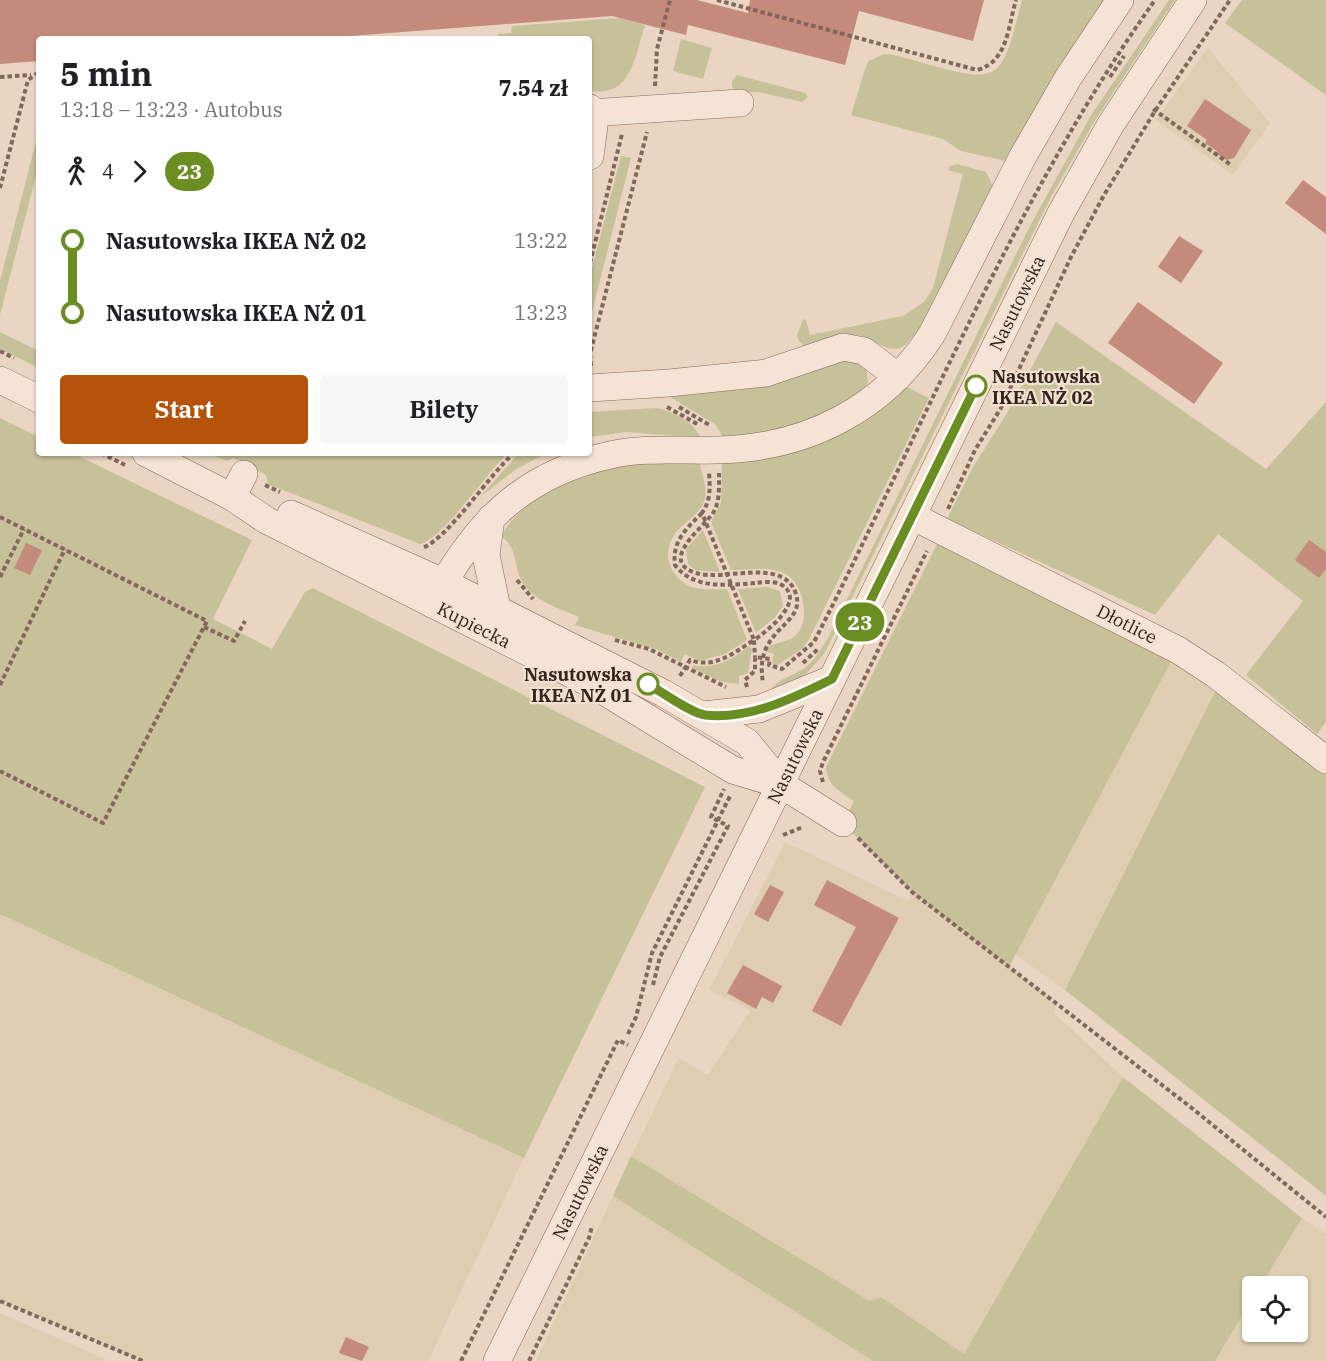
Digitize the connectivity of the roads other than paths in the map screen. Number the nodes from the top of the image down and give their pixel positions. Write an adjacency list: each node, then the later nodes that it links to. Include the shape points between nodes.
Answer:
1 (1120, 0): 7 (street, via 1068,78 1022,158 932,334)
2 (1193, 0): 12 (street, Nasutowska, via 1129,95 1061,213)
3 (740, 103): 4 (street)
4 (592, 112)
5 (592, 119): 6 (street)
6 (592, 141)
7 (898, 377): 9 (street, via 864,351 843,347 766,373); 13 (street, via 864,406 812,434 713,457 641,450 585,462 530,488)
8 (0, 380): 10 (street)
9 (592, 380)
10 (36, 398)
11 (155, 456): 14 (street, Kupiecka, via 238,485)
12 (912, 516): 16 (street, Nasutowska); 18 (street, Dłotlice, via 1178,650)
13 (491, 518): 14 (street, via 470,540); 15 (street, via 486,555)
14 (437, 593): 15 (street, Kupiecka); 19 (street, Kupiecka, via 741,773)
15 (497, 608): 17 (street, Kupiecka)
16 (832, 679): 17 (street, via 766,695 741,712); 19 (street, Nasutowska)
17 (703, 715): 19 (street, Kupiecka, via 754,748)
18 (1322, 749)
19 (782, 784): 20 (street); 21 (street, Nasutowska)
20 (843, 823)
21 (497, 1361)

